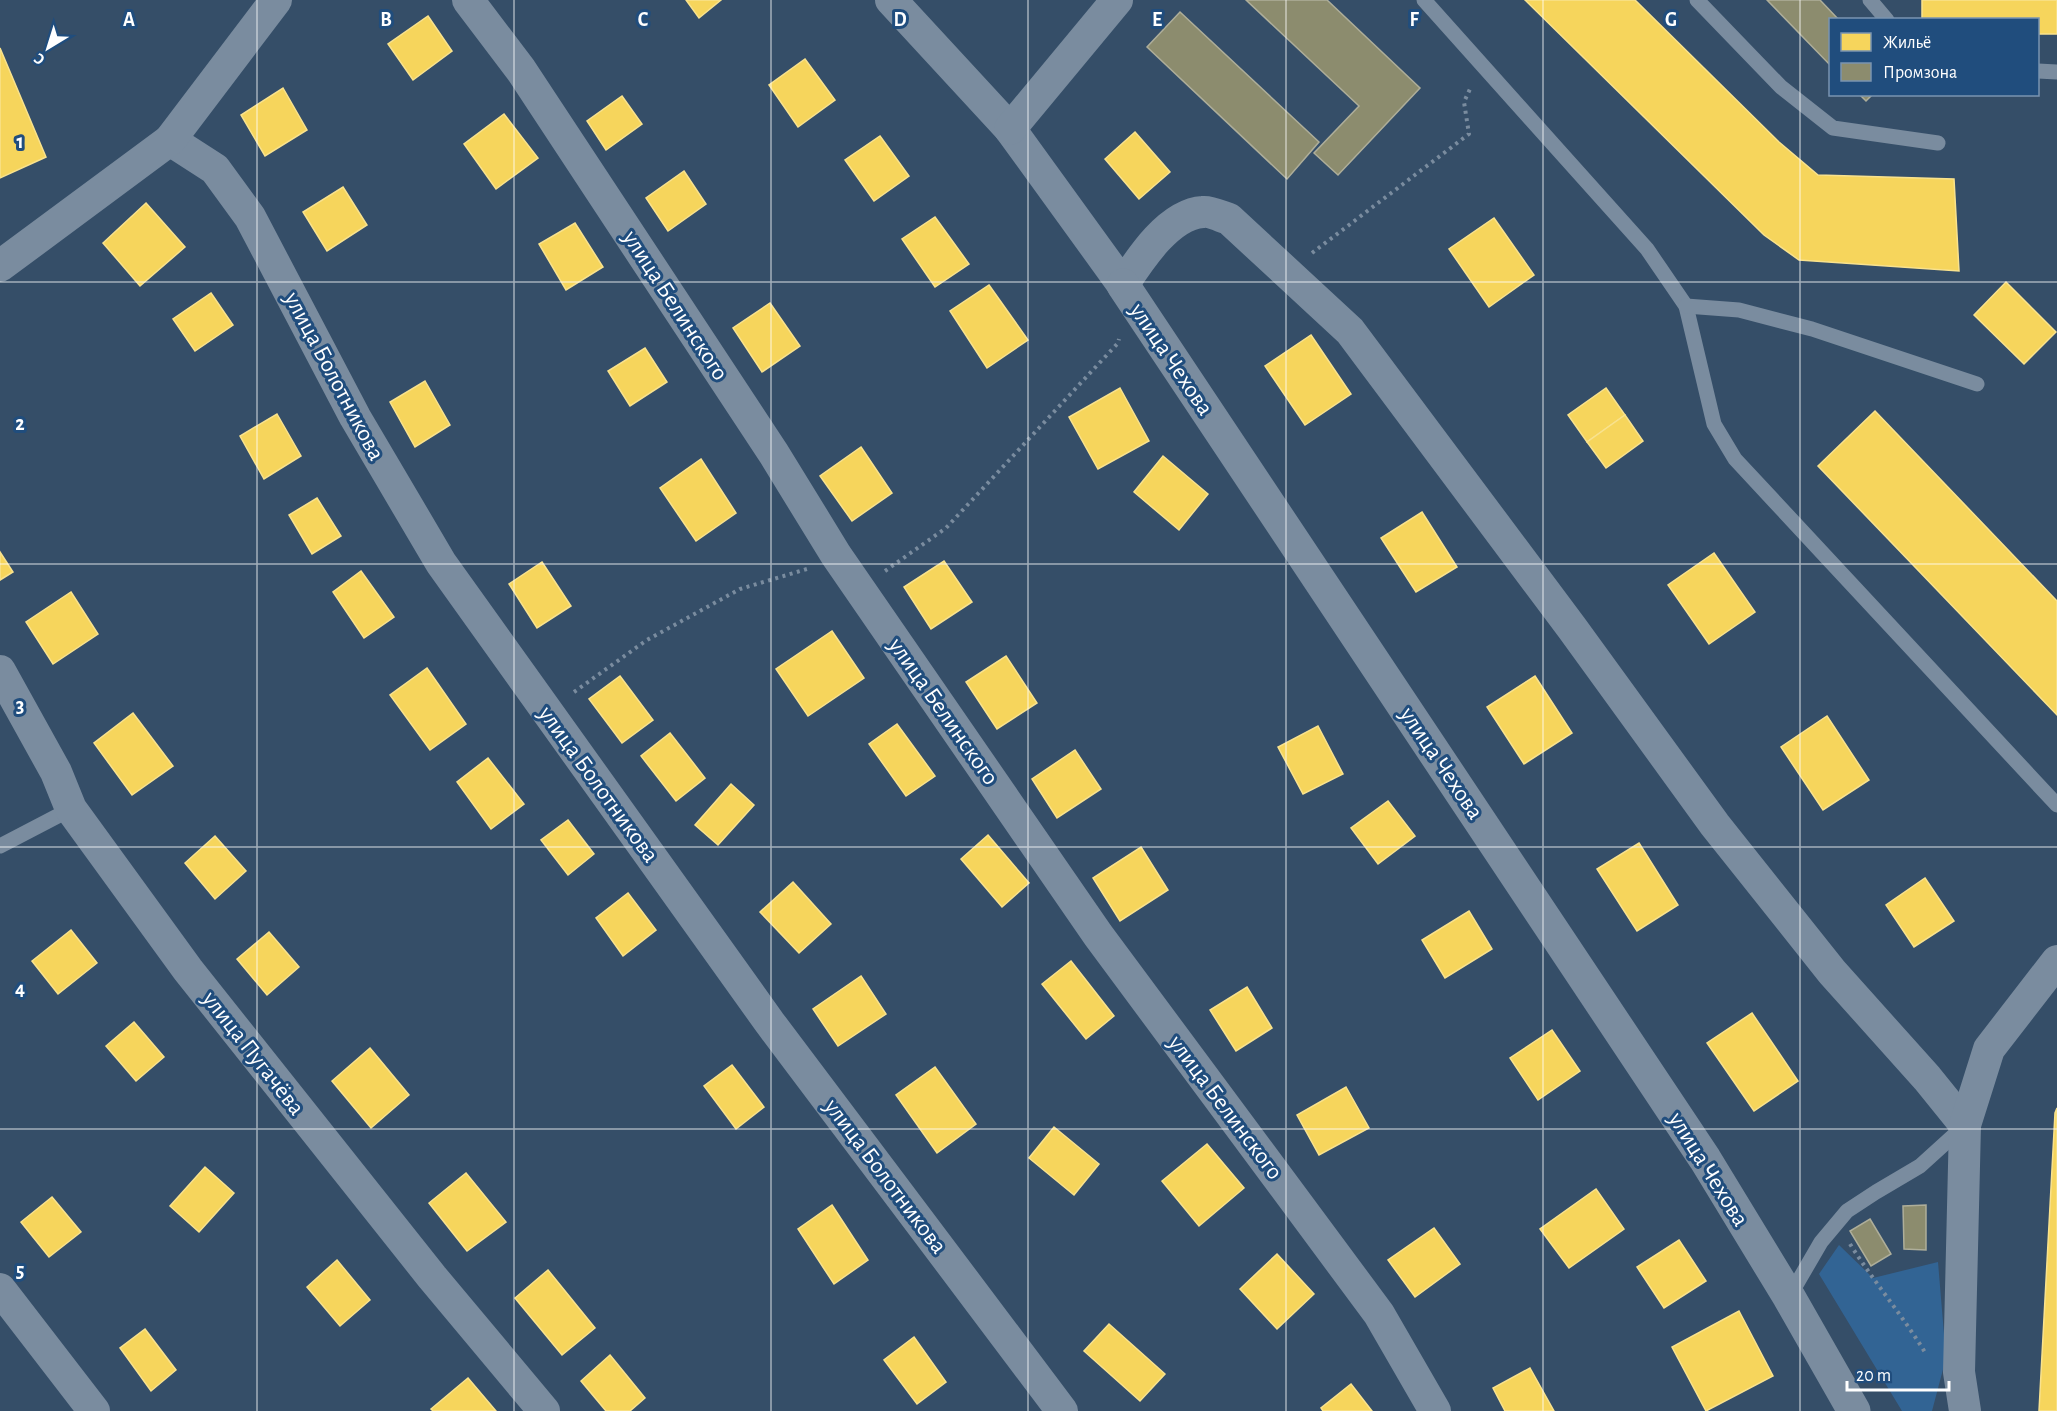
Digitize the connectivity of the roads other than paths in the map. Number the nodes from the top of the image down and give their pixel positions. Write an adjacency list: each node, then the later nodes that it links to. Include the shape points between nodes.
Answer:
1 (276, 0): 12 (street)
2 (468, 0): 29 (street, улица Белинского, via 521,70 774,454 839,560 1098,935 1379,1314)
3 (891, 0): 11 (street)
4 (1117, 0): 11 (street)
5 (1424, 0): 16 (lane, via 1647,249)
6 (1697, 0): 13 (lane, via 1781,87 1833,128)
7 (1870, 0): 8 (lane)
8 (1885, 18)
9 (2039, 71): 10 (lane)
10 (2057, 72)
11 (1010, 129): 15 (street)
12 (170, 140): 14 (street); 28 (street, улица Болотникова, via 214,169 250,217 355,417 441,562 777,1032)
13 (1938, 143)
14 (0, 266)
15 (1123, 285): 23 (street, улица Чехова, via 1141,256 1179,218 1204,211 1229,219 1350,332 1715,825 1832,972); 25 (street, улица Чехова, via 1705,1159)
16 (1686, 306): 17 (lane, via 1739,310 1812,329); 19 (lane, via 1714,424 1735,459)
17 (1977, 384)
18 (0, 670): 20 (street, улица Пугачёва, via 56,772)
19 (2057, 805)
20 (71, 809): 21 (lane); 27 (street, улица Пугачёва, via 188,970)
21 (0, 846)
22 (2057, 961): 23 (street, via 1989,1049)
23 (1965, 1125): 25 (lane, via 1920,1166 1847,1211 1821,1242); 31 (street, via 1959,1372)
24 (0, 1289): 26 (street)
25 (1789, 1297): 30 (street, улица Чехова)
26 (94, 1411)
27 (544, 1411)
28 (1062, 1411)
29 (1435, 1411)
30 (1854, 1411)
31 (1965, 1411)

